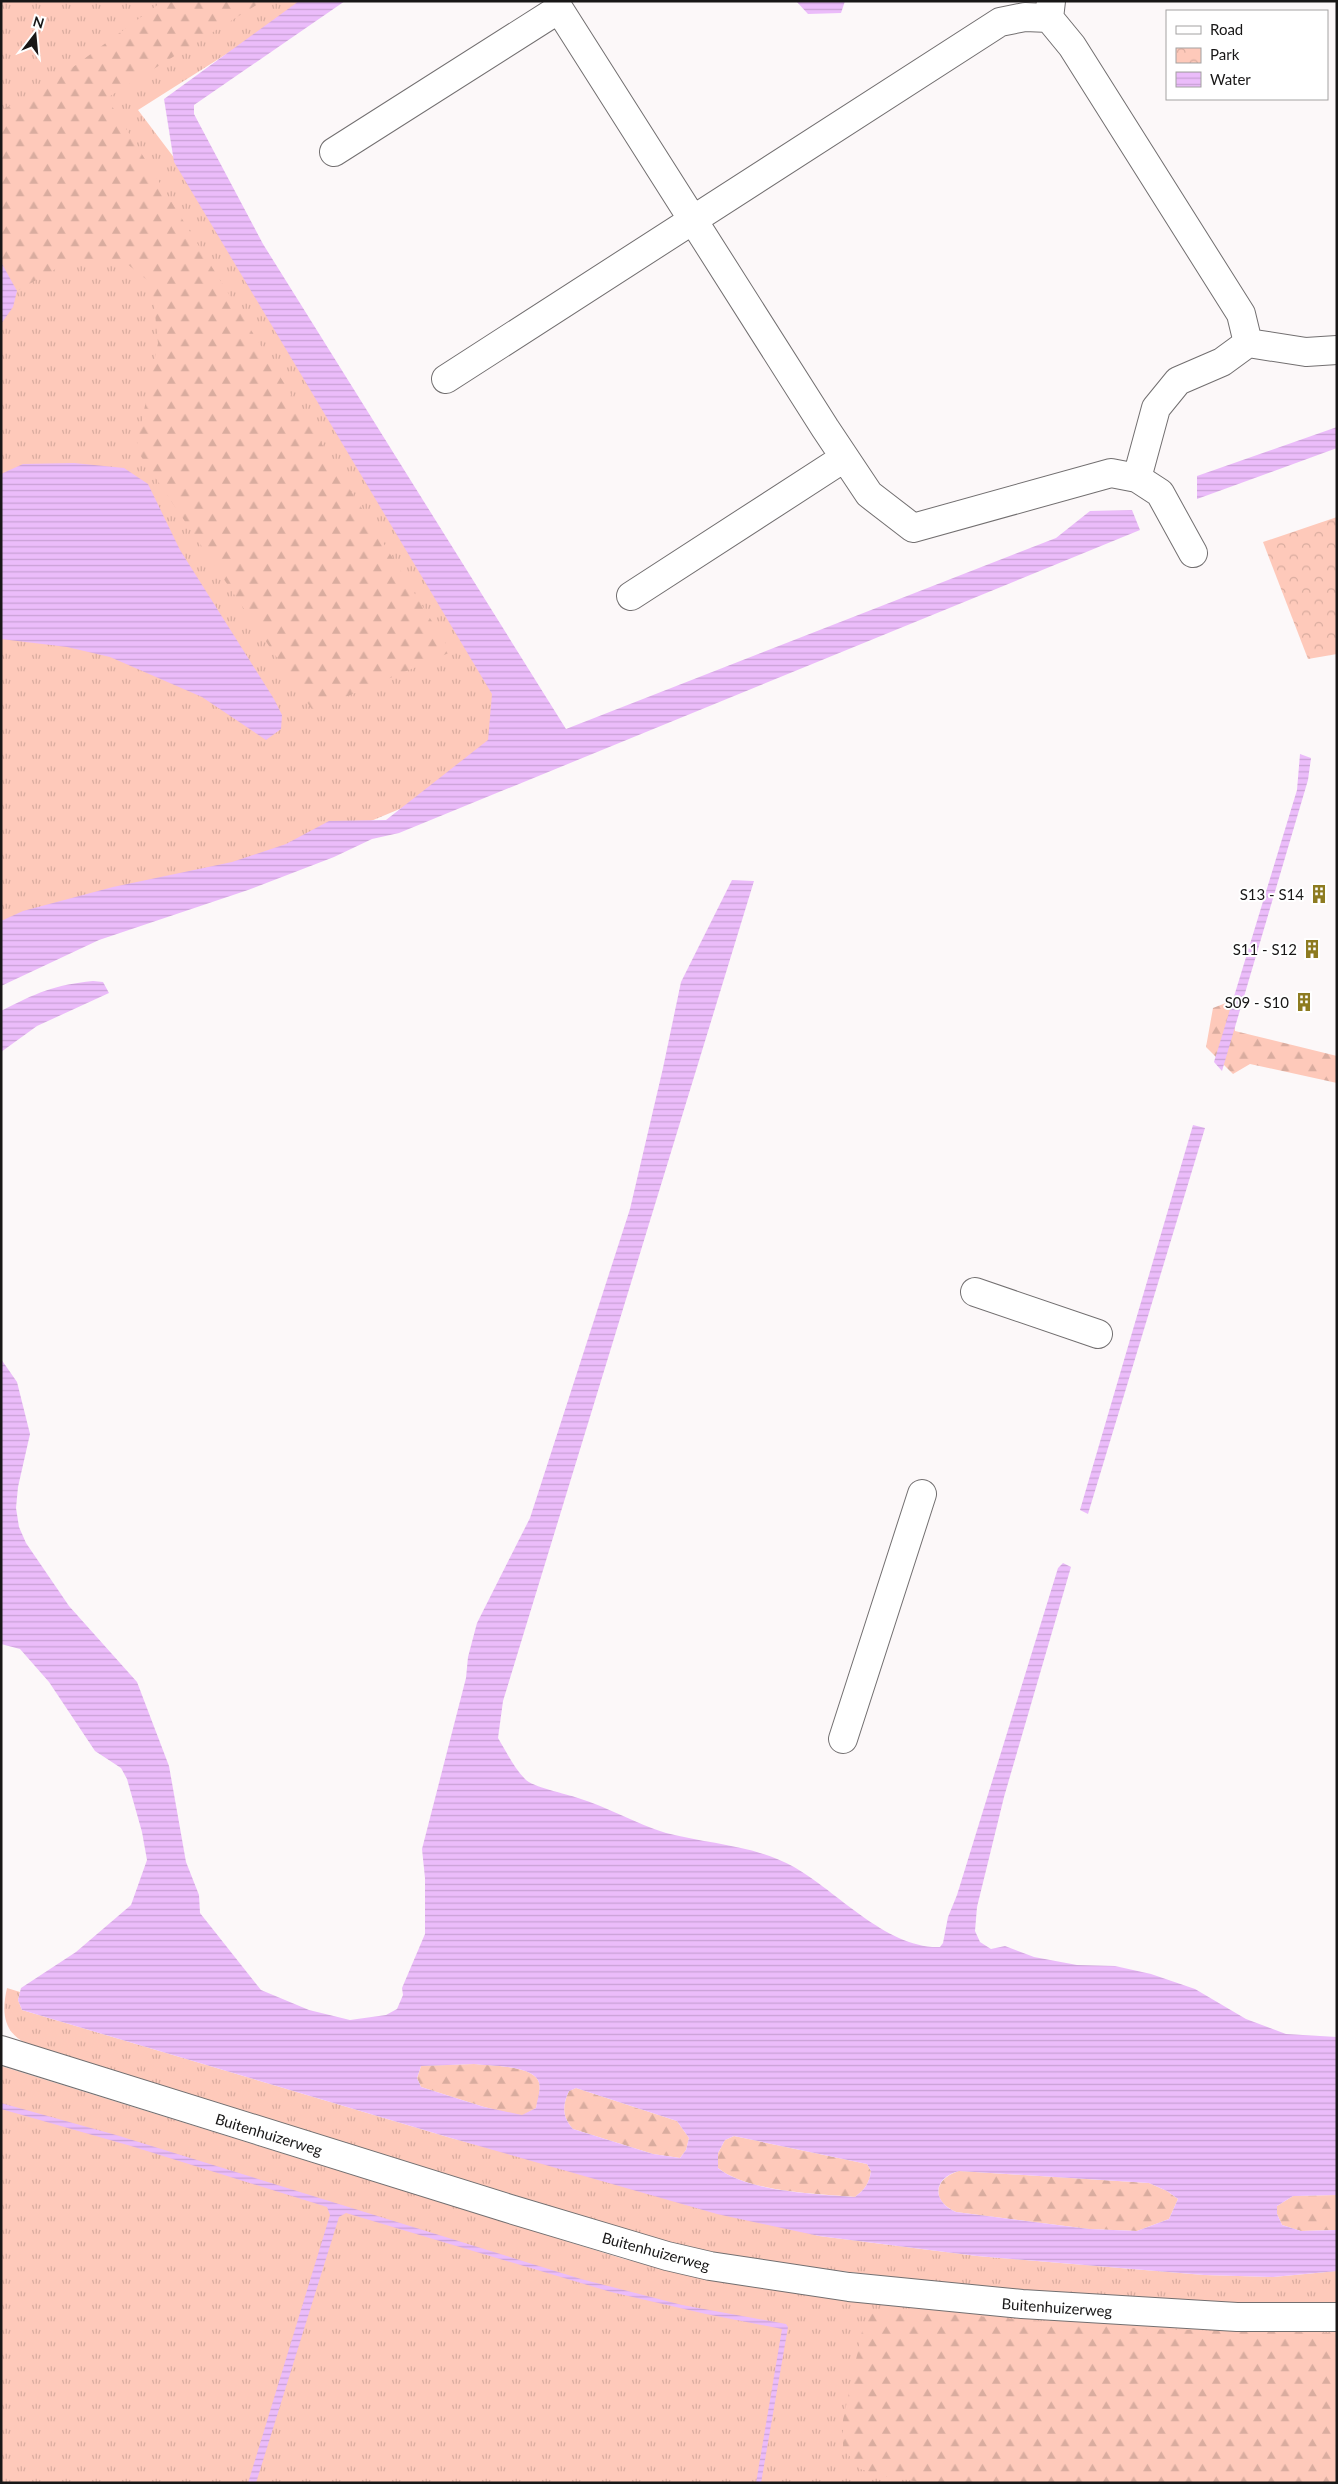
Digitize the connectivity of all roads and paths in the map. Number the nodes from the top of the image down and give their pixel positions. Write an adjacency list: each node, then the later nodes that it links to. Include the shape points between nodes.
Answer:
1 (1050, 9): 3 (street, via 1000,22); 4 (street, via 1241,314)
2 (334, 152): 3 (street, via 559,10)
3 (693, 221): 6 (street); 7 (street)
4 (1248, 343): 5 (street, via 1306,352); 8 (street, via 1222,362 1178,381 1156,408)
5 (1337, 350)
6 (446, 379)
7 (844, 458): 8 (street, via 869,494 913,528 1111,473); 10 (street)
8 (1137, 478): 9 (street, via 1160,494)
9 (1192, 554)
10 (631, 596)
11 (975, 1292): 12 (street)
12 (1098, 1334)
13 (922, 1494): 14 (street)
14 (843, 1739)
15 (1, 2050): 16 (street, Buitenhuizerweg, via 516,2211 710,2266 849,2287 1022,2304 1237,2317)
16 (1337, 2317)

